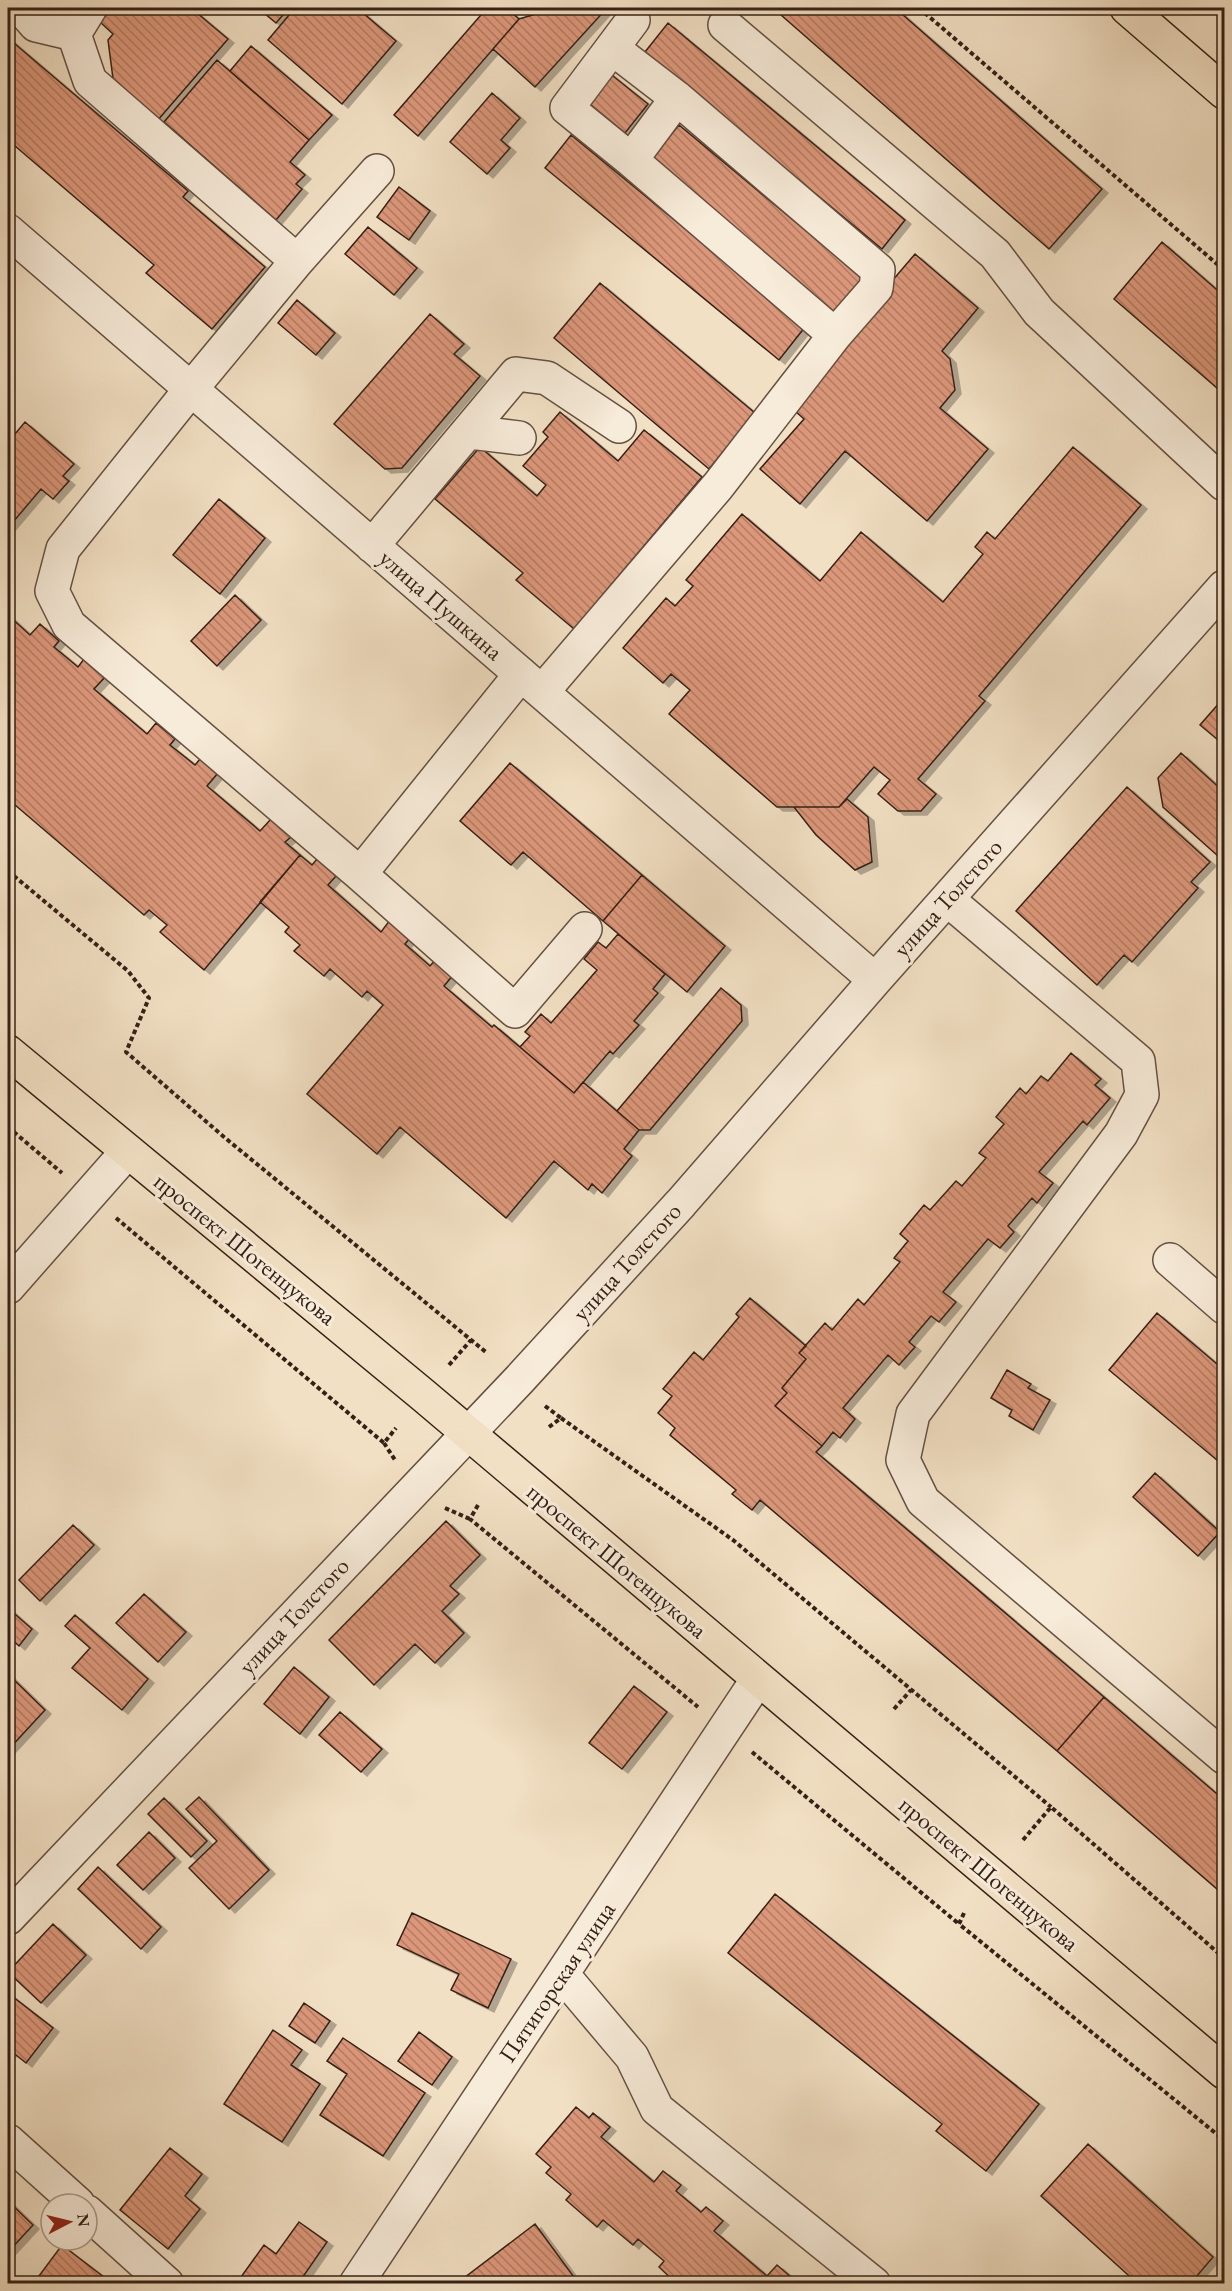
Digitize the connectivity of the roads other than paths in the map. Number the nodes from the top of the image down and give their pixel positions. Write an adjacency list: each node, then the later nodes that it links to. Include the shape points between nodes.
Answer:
1 (21, 8): 4 (street, via 36,25)
2 (1127, 8): 7 (main road)
3 (633, 20): 6 (street)
4 (82, 21): 12 (street, via 90,81)
5 (725, 26): 18 (street, via 995,254 1039,312)
6 (612, 48): 8 (street); 9 (street, via 567,108)
7 (1224, 92)
8 (677, 98): 9 (street); 13 (street, via 878,270 876,288)
9 (631, 160): 13 (street)
10 (377, 171): 12 (street)
11 (8, 231): 14 (street, улица Пушкина)
12 (297, 261): 14 (street)
13 (836, 335): 21 (street, via 718,486)
14 (191, 389): 19 (street, улица Пушкина); 22 (street, via 63,549 52,591 69,625)
15 (619, 426): 16 (street, via 547,378 516,374)
16 (470, 432): 17 (street); 19 (street)
17 (519, 438)
18 (1224, 484)
19 (372, 546): 21 (street, улица Пушкина)
20 (1224, 587): 23 (street, улица Толстого)
21 (531, 683): 22 (street); 25 (street, улица Пушкина)
22 (360, 874): 24 (street, via 515,1011)
23 (947, 899): 25 (street, улица Толстого); 33 (street, via 1138,1061 1142,1095 1121,1134 913,1414 903,1460 923,1501)
24 (585, 929)
25 (875, 980): 31 (street, улица Толстого, via 673,1212)
26 (8, 1052): 27 (main road, проспект Шогенцукова)
27 (127, 1152): 29 (street); 31 (main road, проспект Шогенцукова)
28 (1170, 1260): 30 (street)
29 (8, 1287)
30 (1224, 1307)
31 (468, 1434): 32 (main road, проспект Шогенцукова); 34 (street, улица Толстого)
32 (758, 1679): 35 (street, Пятигорская улица); 36 (main road, проспект Шогенцукова)
33 (1224, 1757)
34 (8, 1918)
35 (562, 1974): 41 (street, Пятигорская улица); 42 (street, via 632,2057 657,2109)
36 (1224, 2072)
37 (8, 2141): 38 (street)
38 (65, 2192)
39 (99, 2223): 40 (street)
40 (167, 2283)
41 (356, 2283)
42 (874, 2283)

